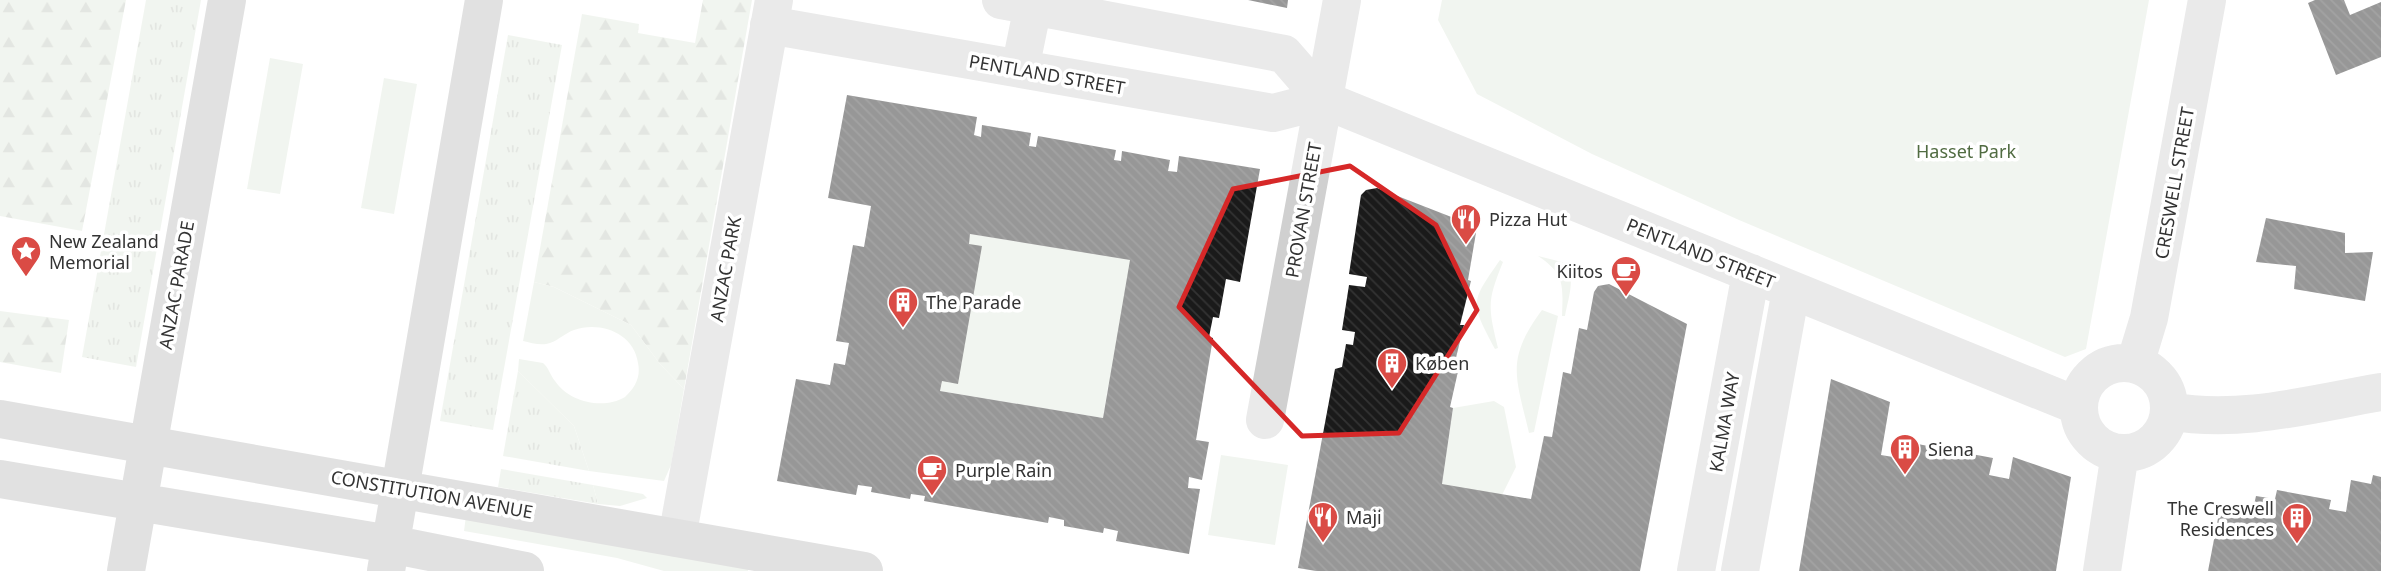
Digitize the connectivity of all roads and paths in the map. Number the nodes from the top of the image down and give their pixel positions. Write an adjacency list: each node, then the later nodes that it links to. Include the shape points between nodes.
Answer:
1 (227, 0): 19 (street, ANZAC PARADE)
2 (484, 0): 22 (street)
3 (1342, 0): 10 (street, PROVAN STREET)
4 (2207, 0): 13 (street, CRESWELL STREET, via 2149,318)
5 (1017, 3): 7 (street, PENTLAND STREET); 8 (street)
6 (771, 13): 8 (street, PENTLAND STREET); 24 (street, ANZAC PARK)
7 (1186, 36): 9 (street); 10 (street, PENTLAND STREET, via 1284,54)
8 (1020, 69): 9 (street, PENTLAND STREET)
9 (1174, 96): 10 (street, PENTLAND STREET, via 1273,113)
10 (1324, 100): 11 (street, PENTLAND STREET); 18 (street, PROVAN STREET)
11 (1751, 273): 12 (street, PENTLAND STREET); 29 (street, KALMA WAY)
12 (1791, 290): 15 (street, PENTLAND STREET); 30 (street)
13 (2135, 364): 15 (street, via 2096,371); 16 (street, via 2164,387)
14 (2381, 392): 16 (street, via 2240,416)
15 (2078, 406): 20 (street, via 2085,432 2095,443)
16 (2169, 411): 20 (street, via 2166,425 2147,446)
17 (0, 419): 19 (street, CONSTITUTION AVENUE)
18 (1265, 420)
19 (149, 446): 22 (street, CONSTITUTION AVENUE); 23 (street, ANZAC PARADE)
20 (2120, 453): 31 (street)
21 (0, 479): 23 (street)
22 (399, 488): 24 (street, CONSTITUTION AVENUE); 25 (street)
23 (138, 504): 25 (street); 26 (street, ANZAC PARADE)
24 (677, 538): 28 (street, CONSTITUTION AVENUE)
25 (388, 557): 27 (street)
26 (126, 571)
27 (525, 571)
28 (864, 571)
29 (1696, 571)
30 (1740, 571)
31 (2102, 571)

